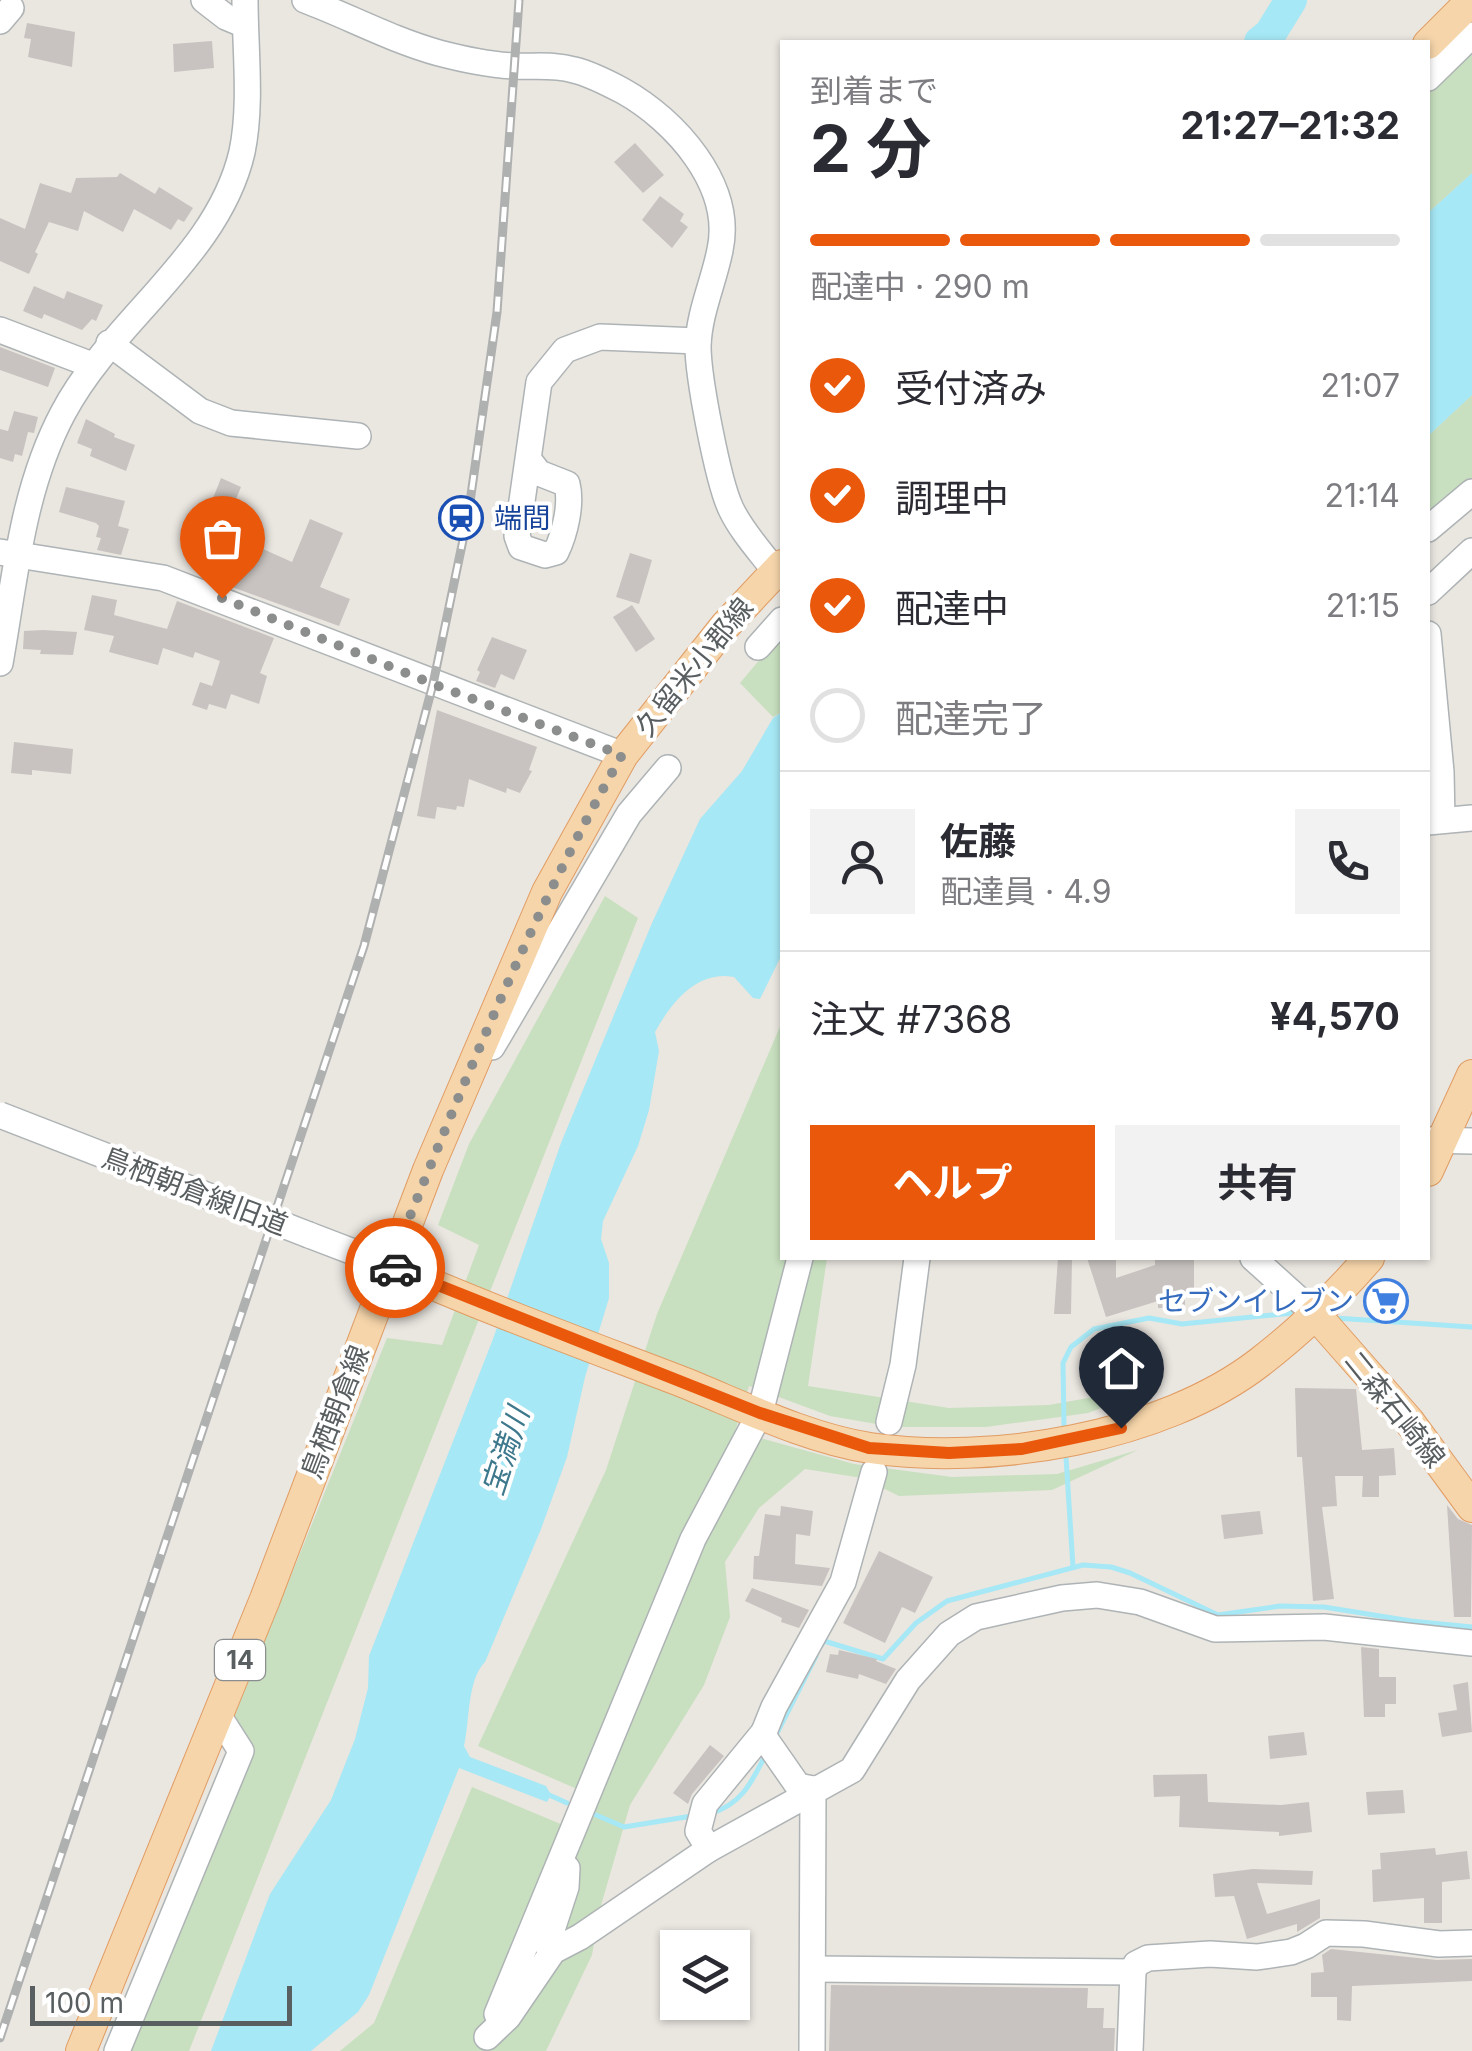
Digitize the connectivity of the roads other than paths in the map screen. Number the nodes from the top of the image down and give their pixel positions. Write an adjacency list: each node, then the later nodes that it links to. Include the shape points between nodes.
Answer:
1 (204, 0): 4 (street, via 226,17)
2 (305, 0): 9 (street, via 440,53 574,70 627,94 666,123 696,157 722,216)
3 (1472, 0): 6 (main road)
4 (245, 12): 10 (street, via 243,148 225,200 200,240)
5 (1472, 34): 7 (street)
6 (1430, 42)
7 (1430, 76)
8 (0, 330): 11 (street)
9 (698, 341): 13 (street, via 600,338 564,350 538,382); 18 (street, via 729,506)
10 (109, 343): 11 (street); 12 (street, via 200,411 231,423)
11 (92, 365): 17 (street, via 63,412)
12 (358, 436)
13 (529, 460)
14 (1472, 492): 15 (street)
15 (1430, 528)
16 (1472, 552): 19 (street)
17 (10, 553): 23 (street); 24 (street, via 163,578)
18 (779, 568): 24 (main road, 久留米小郡線)
19 (1430, 590)
20 (780, 622): 21 (street)
21 (758, 647)
22 (1430, 655): 27 (street, via 1441,772)
23 (0, 663)
24 (622, 755): 30 (main road, 久留米小郡線, via 547,892)
25 (668, 768): 30 (street, via 628,814)
26 (1472, 818): 27 (street)
27 (1435, 821)
28 (1472, 1075): 31 (main road)
29 (0, 1115): 37 (street, 鳥栖朝倉線旧道, bridge)
30 (450, 1116): 37 (main road, 久留米小郡線)
31 (1447, 1141): 32 (main road)
32 (1430, 1169)
33 (799, 1260): 39 (street)
34 (917, 1260): 40 (street)
35 (1255, 1260): 38 (street)
36 (1367, 1260): 38 (main road)
37 (390, 1266): 39 (main road); 44 (main road, 鳥栖朝倉線 / 14)
38 (1315, 1314): 39 (main road, via 1259,1364 1208,1393 1090,1437 1022,1449 885,1449); 42 (main road, 二森石崎線, via 1408,1420)
39 (753, 1410): 48 (street)
40 (888, 1422)
41 (874, 1472): 45 (street, via 843,1582)
42 (1472, 1507)
43 (1472, 1643): 46 (street, via 1324,1628 1215,1629 1140,1602 1096,1595 1017,1607 976,1617 949,1634 908,1680 852,1770)
44 (218, 1715): 54 (main road, 鳥栖朝倉線 / 14); 55 (street, via 240,1750)
45 (764, 1732): 46 (street, via 798,1786); 47 (street, via 704,1804 698,1831)
46 (814, 1790): 47 (street); 51 (street)
47 (709, 1848): 50 (street)
48 (563, 1854): 50 (street, via 566,1887 547,1945); 53 (street)
49 (1472, 1943): 52 (street, via 1326,1933 1290,1952 1148,1958)
50 (553, 1951): 53 (street)
51 (814, 1969): 52 (street); 56 (street)
52 (1133, 1972): 57 (street)
53 (484, 2044)
54 (81, 2051)
55 (116, 2051)
56 (812, 2051)
57 (1130, 2051)

